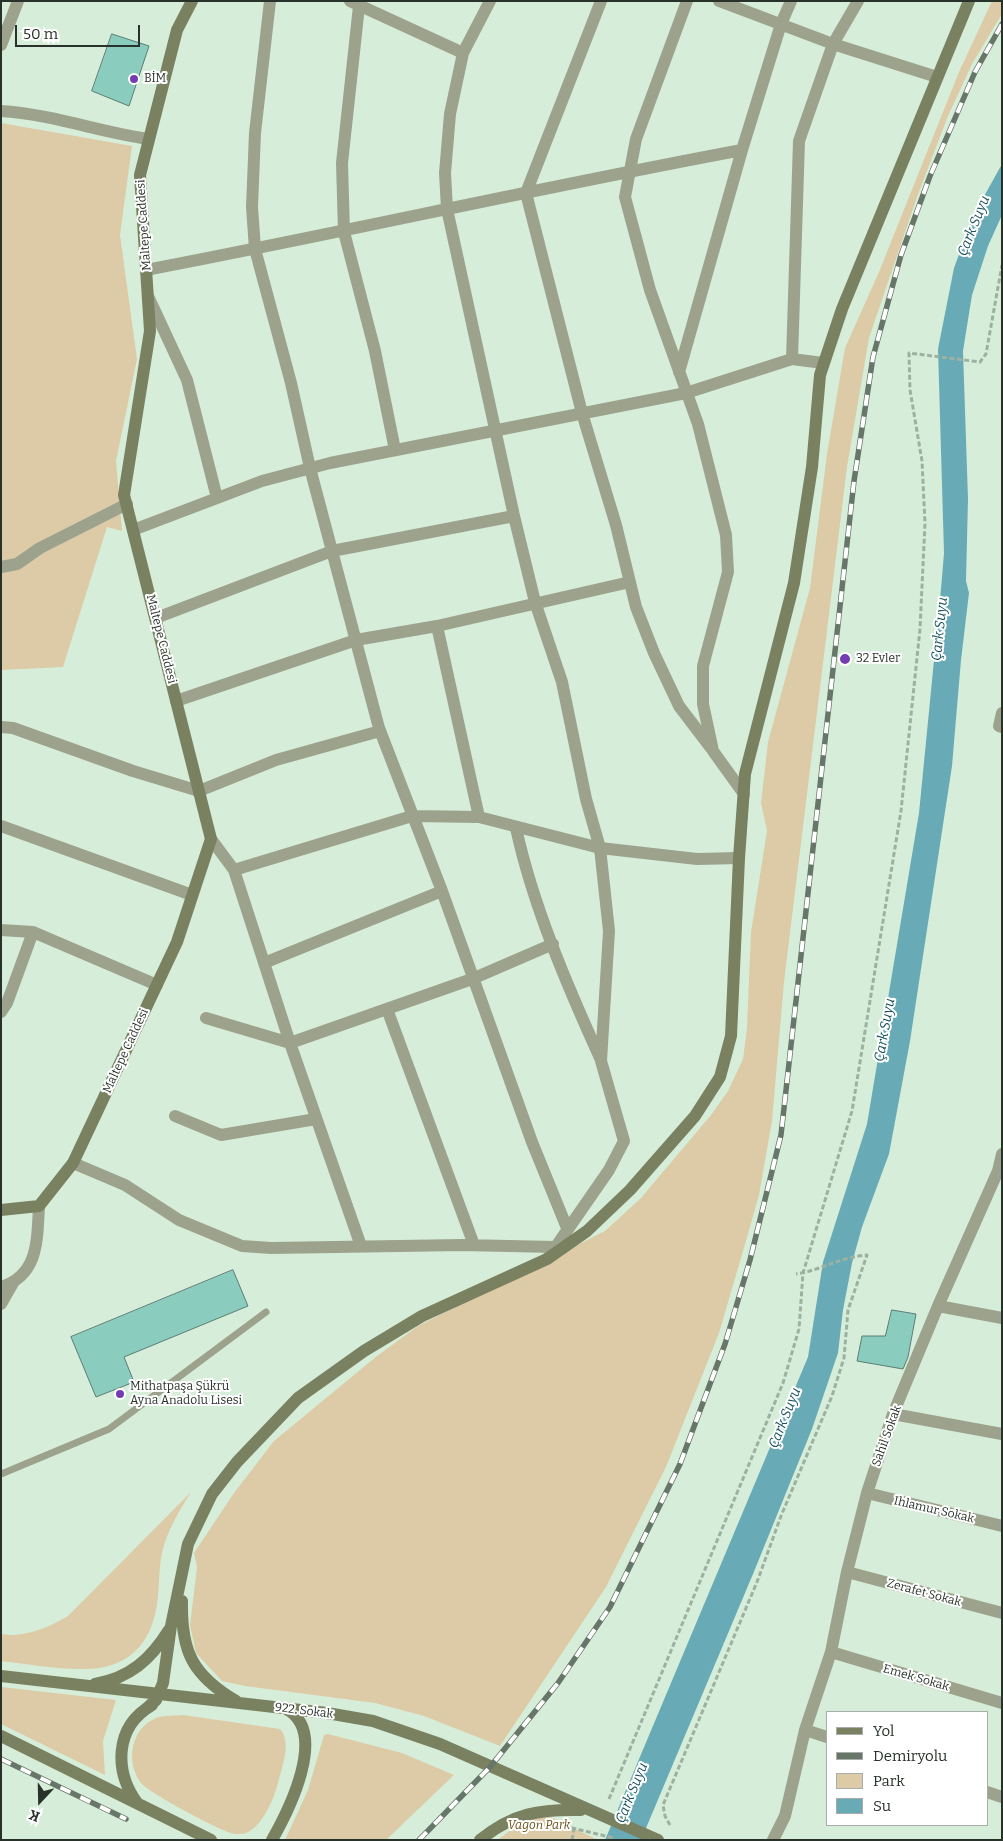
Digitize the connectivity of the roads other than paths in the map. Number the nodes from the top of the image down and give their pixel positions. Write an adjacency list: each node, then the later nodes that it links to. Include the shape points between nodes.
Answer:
1 (18, 1): 14 (street)
2 (270, 1): 24 (street, via 255,133 252,207)
3 (490, 1): 15 (street)
4 (601, 1): 21 (street)
5 (688, 1): 20 (street, via 636,139)
6 (719, 1): 12 (street)
7 (791, 1): 12 (street)
8 (858, 1): 13 (street)
9 (969, 1): 16 (street)
10 (188, 2): 18 (street, Maltepe Caddesi, via 177,30)
11 (354, 3): 15 (street); 23 (street, via 354,38 342,163)
12 (781, 24): 13 (street); 19 (street)
13 (833, 44): 16 (street); 27 (street, via 799,141)
14 (1, 45)
15 (463, 54): 22 (street, via 450,114 445,173)
16 (937, 77): 28 (street, via 842,309)
17 (1, 111): 18 (street, via 26,113 111,134)
18 (149, 139): 25 (street, Maltepe Caddesi, via 140,175)
19 (742, 150): 20 (street); 29 (street)
20 (630, 171): 21 (street); 29 (street, via 625,197 650,290)
21 (526, 193): 22 (street); 31 (street)
22 (448, 209): 23 (street); 32 (street)
23 (344, 232): 24 (street); 33 (street)
24 (255, 249): 25 (street); 34 (street)
25 (146, 270): 26 (street, Maltepe Caddesi)
26 (148, 296): 35 (street, via 187,380); 36 (street, Maltepe Caddesi, via 150,331 124,495)
27 (792, 359): 28 (street); 30 (street)
28 (824, 363): 53 (street, via 794,583 745,774)
29 (679, 372): 30 (street)
30 (686, 393): 31 (street); 51 (street, via 698,424 726,535 728,572 703,666 704,704)
31 (582, 413): 32 (street); 41 (street)
32 (497, 430): 33 (street); 37 (street)
33 (395, 450): 34 (street)
34 (310, 468): 35 (street); 39 (street)
35 (216, 498): 38 (street)
36 (127, 504): 38 (street, Maltepe Caddesi); 40 (street, via 40,548 17,564)
37 (514, 516): 39 (street); 42 (street)
38 (133, 530): 43 (street, Maltepe Caddesi)
39 (332, 551): 43 (street); 45 (street)
40 (1, 568)
41 (630, 582): 42 (street); 51 (street, via 654,653 679,706)
42 (535, 602): 44 (street); 59 (street, via 562,682 586,799)
43 (156, 618): 46 (street, Maltepe Caddesi)
44 (437, 626): 45 (street); 55 (street)
45 (356, 640): 46 (street); 50 (street)
46 (176, 701): 52 (street, Maltepe Caddesi)
47 (1002, 713): 49 (street)
48 (1, 727): 52 (street)
49 (1000, 727)
50 (380, 731): 52 (street, via 276,760); 54 (street)
51 (713, 751): 53 (street)
52 (199, 791): 58 (street, Maltepe Caddesi)
53 (744, 794): 60 (street)
54 (412, 816): 55 (street); 61 (street); 62 (street)
55 (479, 817): 57 (street)
56 (1, 826): 63 (street)
57 (516, 828): 59 (street); 66 (street, via 524,863)
58 (211, 839): 61 (street); 63 (street, Maltepe Caddesi)
59 (600, 848): 60 (street, via 698,860); 74 (street, via 609,931)
60 (739, 858): 86 (street, via 731,1036 720,1077 694,1116 630,1190 587,1232)
61 (234, 870): 67 (street)
62 (442, 891): 67 (street); 68 (street)
63 (192, 895): 69 (street, Maltepe Caddesi, via 177,942)
64 (1, 930): 65 (street)
65 (33, 932): 69 (street); 71 (street)
66 (554, 944): 68 (street); 74 (street, via 573,999)
67 (264, 963): 73 (street)
68 (472, 979): 70 (street); 82 (street)
69 (157, 985): 78 (street, Maltepe Caddesi)
70 (387, 1009): 73 (street); 83 (street)
71 (1, 1012)
72 (206, 1018): 73 (street)
73 (290, 1044): 76 (street)
74 (601, 1061): 82 (street, via 624,1140 609,1170)
75 (175, 1116): 76 (street, via 221,1135)
76 (316, 1119): 84 (street)
77 (1002, 1154): 79 (street, Sahil Sokak)
78 (73, 1163): 80 (street, Maltepe Caddesi); 84 (street, via 125,1186 178,1220 242,1246)
79 (1000, 1171): 89 (street, Sahil Sokak)
80 (40, 1206): 81 (street); 87 (street, via 37,1246 31,1265)
81 (1, 1210)
82 (567, 1228): 85 (street)
83 (474, 1245): 84 (street); 85 (street)
84 (361, 1246)
85 (555, 1247): 86 (street)
86 (548, 1259): 97 (street, via 422,1316 364,1351 298,1398 237,1462 212,1494 188,1544)
87 (7, 1285): 88 (street)
88 (1, 1304)
89 (938, 1306): 91 (street); 92 (street, Sahil Sokak)
90 (266, 1312): 94 (lane, via 109,1429)
91 (1002, 1318)
92 (893, 1414): 93 (street); 95 (street, Sahil Sokak)
93 (1002, 1434)
94 (1, 1474)
95 (867, 1493): 96 (street, Ihlamur Sokak); 98 (street, Sahil Sokak)
96 (1002, 1526)
97 (183, 1568): 100 (street); 107 (street, via 182,1627 185,1644 199,1671)
98 (847, 1572): 99 (street, Zerafet Sokak); 101 (street, Sahil Sokak)
99 (1002, 1613)
100 (171, 1626): 103 (street, via 151,1656 138,1668 106,1682); 104 (street, via 164,1677)
101 (831, 1652): 106 (street, Emek Sokak); 110 (street, Sahil Sokak)
102 (1, 1676): 103 (street, 922. Sokak)
103 (78, 1685): 104 (street, 922. Sokak)
104 (158, 1695): 105 (street, 922. Sokak); 109 (street)
105 (186, 1698): 107 (street, 922. Sokak); 109 (street, via 162,1701)
106 (1002, 1703)
107 (242, 1704): 108 (street, 922. Sokak)
108 (283, 1708): 116 (street, 922. Sokak, via 384,1724 440,1744); 120 (street, via 296,1715 303,1725 305,1752 296,1786)
109 (146, 1709): 115 (street, via 125,1734 120,1760 124,1777)
110 (805, 1730): 112 (street); 123 (street, Sahil Sokak, via 785,1816)
111 (1, 1736): 115 (street)
112 (826, 1738)
113 (988, 1792): 114 (street)
114 (1002, 1797)
115 (140, 1805): 117 (street)
116 (589, 1811): 121 (street, 922. Sokak, via 532,1812 502,1825); 122 (street, 922. Sokak)
117 (187, 1828): 118 (street); 119 (street)
118 (197, 1840)
119 (211, 1840)
120 (272, 1840)
121 (480, 1840)
122 (658, 1840)
123 (773, 1840)

